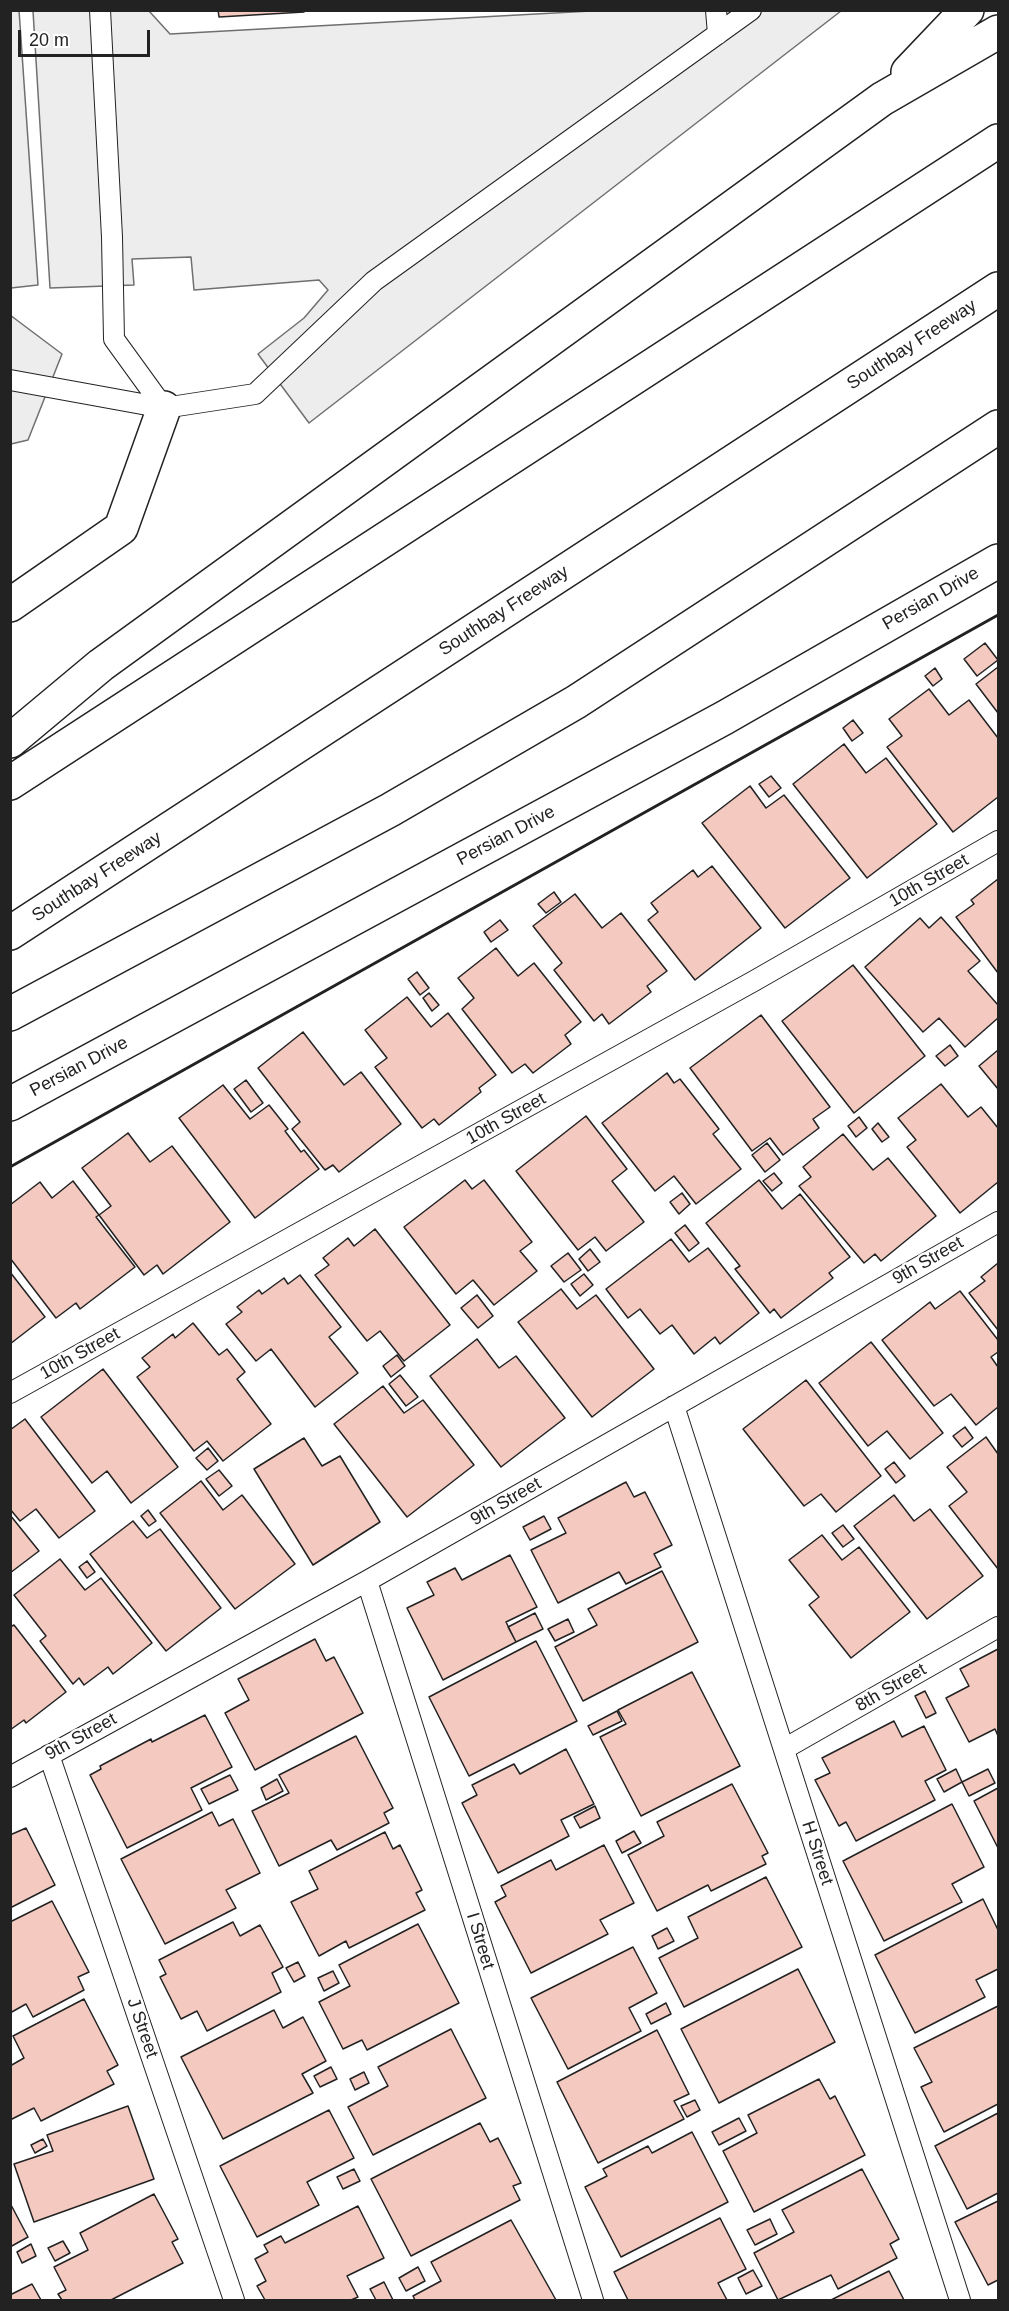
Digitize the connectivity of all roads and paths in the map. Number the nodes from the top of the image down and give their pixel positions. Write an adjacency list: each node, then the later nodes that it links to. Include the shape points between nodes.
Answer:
1 (100, 10): 11 (lane, via 114,339)
2 (716, 10): 6 (lane)
3 (751, 10): 6 (lane)
4 (967, 10): 7 (main road)
5 (999, 32): 7 (main road)
6 (718, 34): 11 (lane, via 374,281 255,394)
7 (882, 99): 15 (main road, via 101,665)
8 (999, 141): 16 (main road)
9 (999, 289): 18 (main road, Southbay Freeway)
10 (10, 380): 11 (lane)
11 (164, 408): 14 (main road, via 121,528)
12 (990, 434): 19 (main road, via 576,702 390,810)
13 (999, 561): 20 (main road, Persian Drive, via 724,718)
14 (10, 605)
15 (10, 741)
16 (10, 783)
17 (999, 841): 22 (lane, 10th Street)
18 (10, 933)
19 (10, 1014)
20 (10, 1104)
21 (999, 1222): 23 (lane, 9th Street)
22 (10, 1393)
23 (674, 1406): 24 (lane, 9th Street); 26 (lane, H Street)
24 (366, 1581): 27 (lane, 9th Street); 30 (lane, I Street)
25 (999, 1627): 26 (lane, 8th Street)
26 (784, 1749): 31 (lane, H Street)
27 (49, 1755): 28 (lane, 9th Street); 29 (lane, J Street)
28 (10, 1777)
29 (234, 2301)
30 (593, 2301)
31 (960, 2301)

